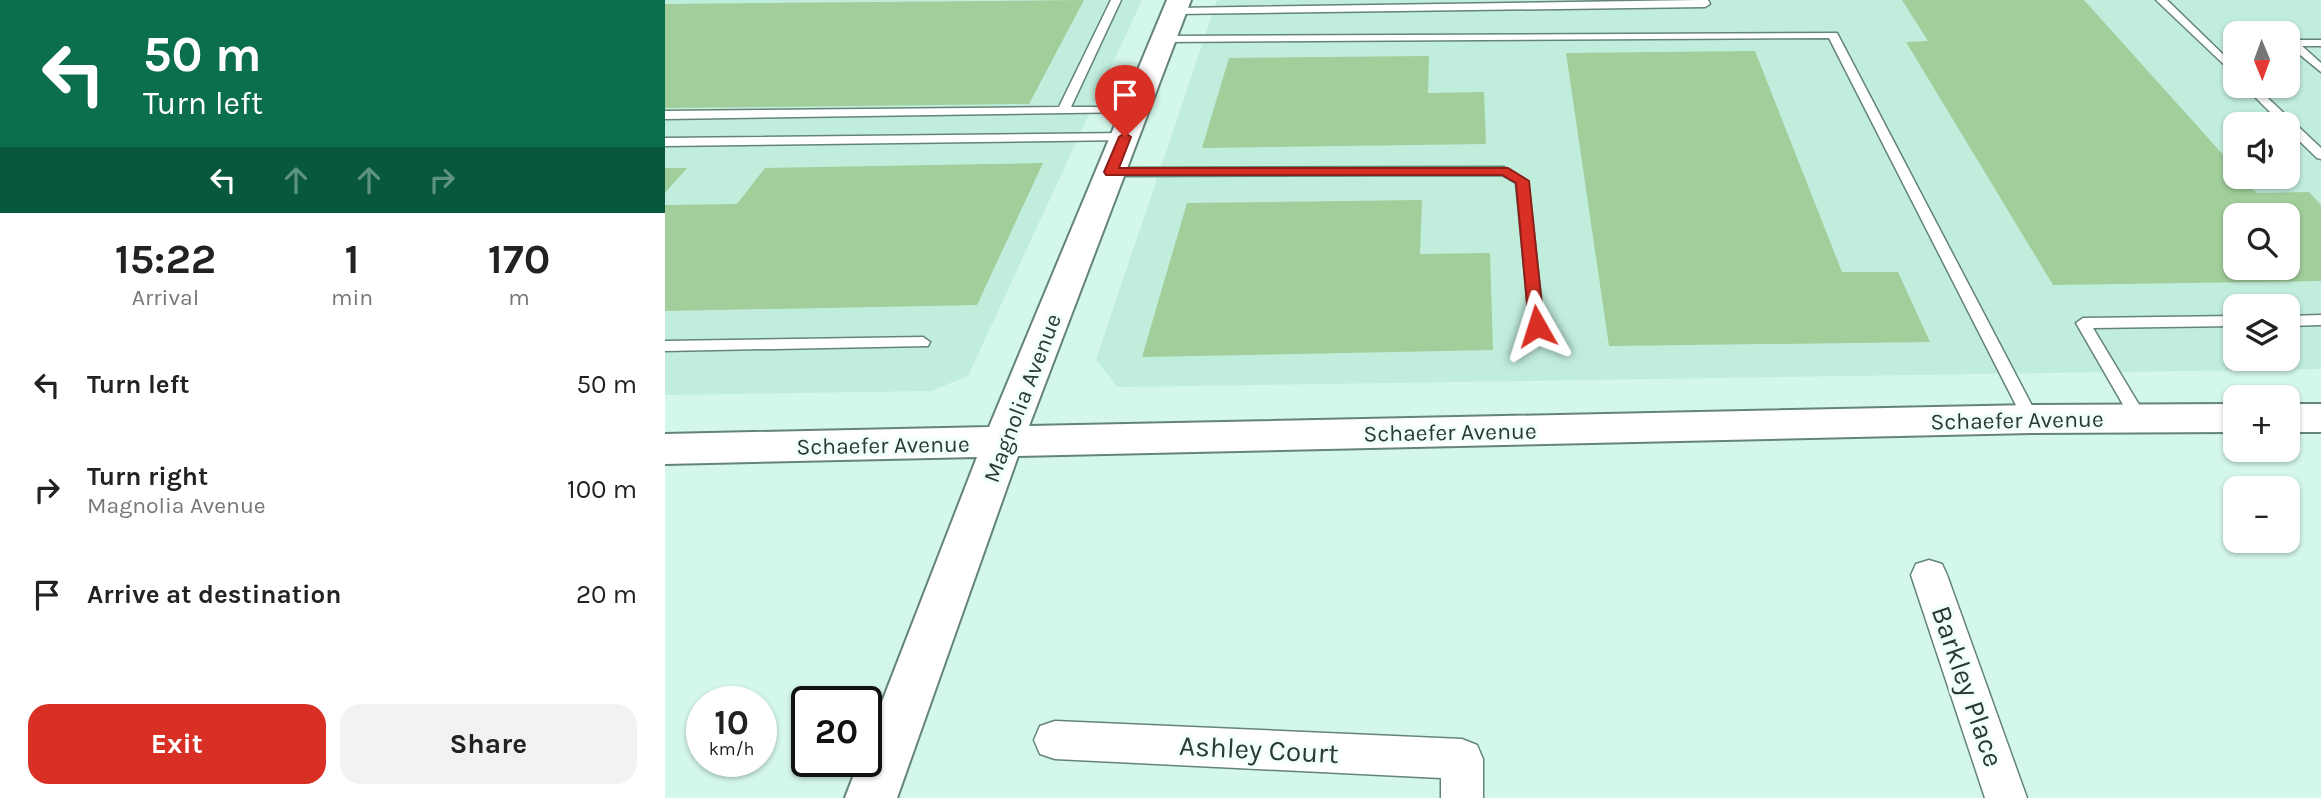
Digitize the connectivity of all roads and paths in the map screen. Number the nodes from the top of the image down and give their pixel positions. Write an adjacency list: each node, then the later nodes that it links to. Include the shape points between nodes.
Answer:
1 (1116, 0): 10 (lane)
2 (1703, 0): 4 (lane, via 1705,4)
3 (2161, 0): 7 (lane)
4 (1258, 5): 5 (lane)
5 (1173, 17): 12 (street, Magnolia Avenue); 26 (lane, via 1833,35)
6 (2321, 43): 8 (lane, via 2292,43)
7 (2223, 60)
8 (2321, 69)
9 (2262, 98): 14 (lane)
10 (1064, 110): 11 (lane); 12 (lane)
11 (665, 115)
12 (1130, 123): 13 (lane); 15 (street, Magnolia Avenue)
13 (665, 142)
14 (2321, 155)
15 (1111, 172): 19 (lane, via 1504,171 1522,181); 27 (street, Magnolia Avenue)
16 (2321, 320): 18 (lane)
17 (2223, 321): 22 (lane, via 2083,323)
18 (2300, 321)
19 (1537, 326)
20 (923, 342): 21 (lane)
21 (665, 346)
22 (2139, 418): 23 (street, Schaefer Avenue); 26 (street, Schaefer Avenue)
23 (2223, 418)
24 (2300, 418): 25 (street)
25 (2321, 418)
26 (2031, 419): 27 (street, Schaefer Avenue)
27 (1003, 442): 28 (street, Schaefer Avenue); 32 (street, Magnolia Avenue)
28 (665, 449)
29 (1929, 575): 33 (street, Barkley Place)
30 (1055, 740): 31 (street, Ashley Court)
31 (1462, 778)
32 (870, 798)
33 (2006, 798)

